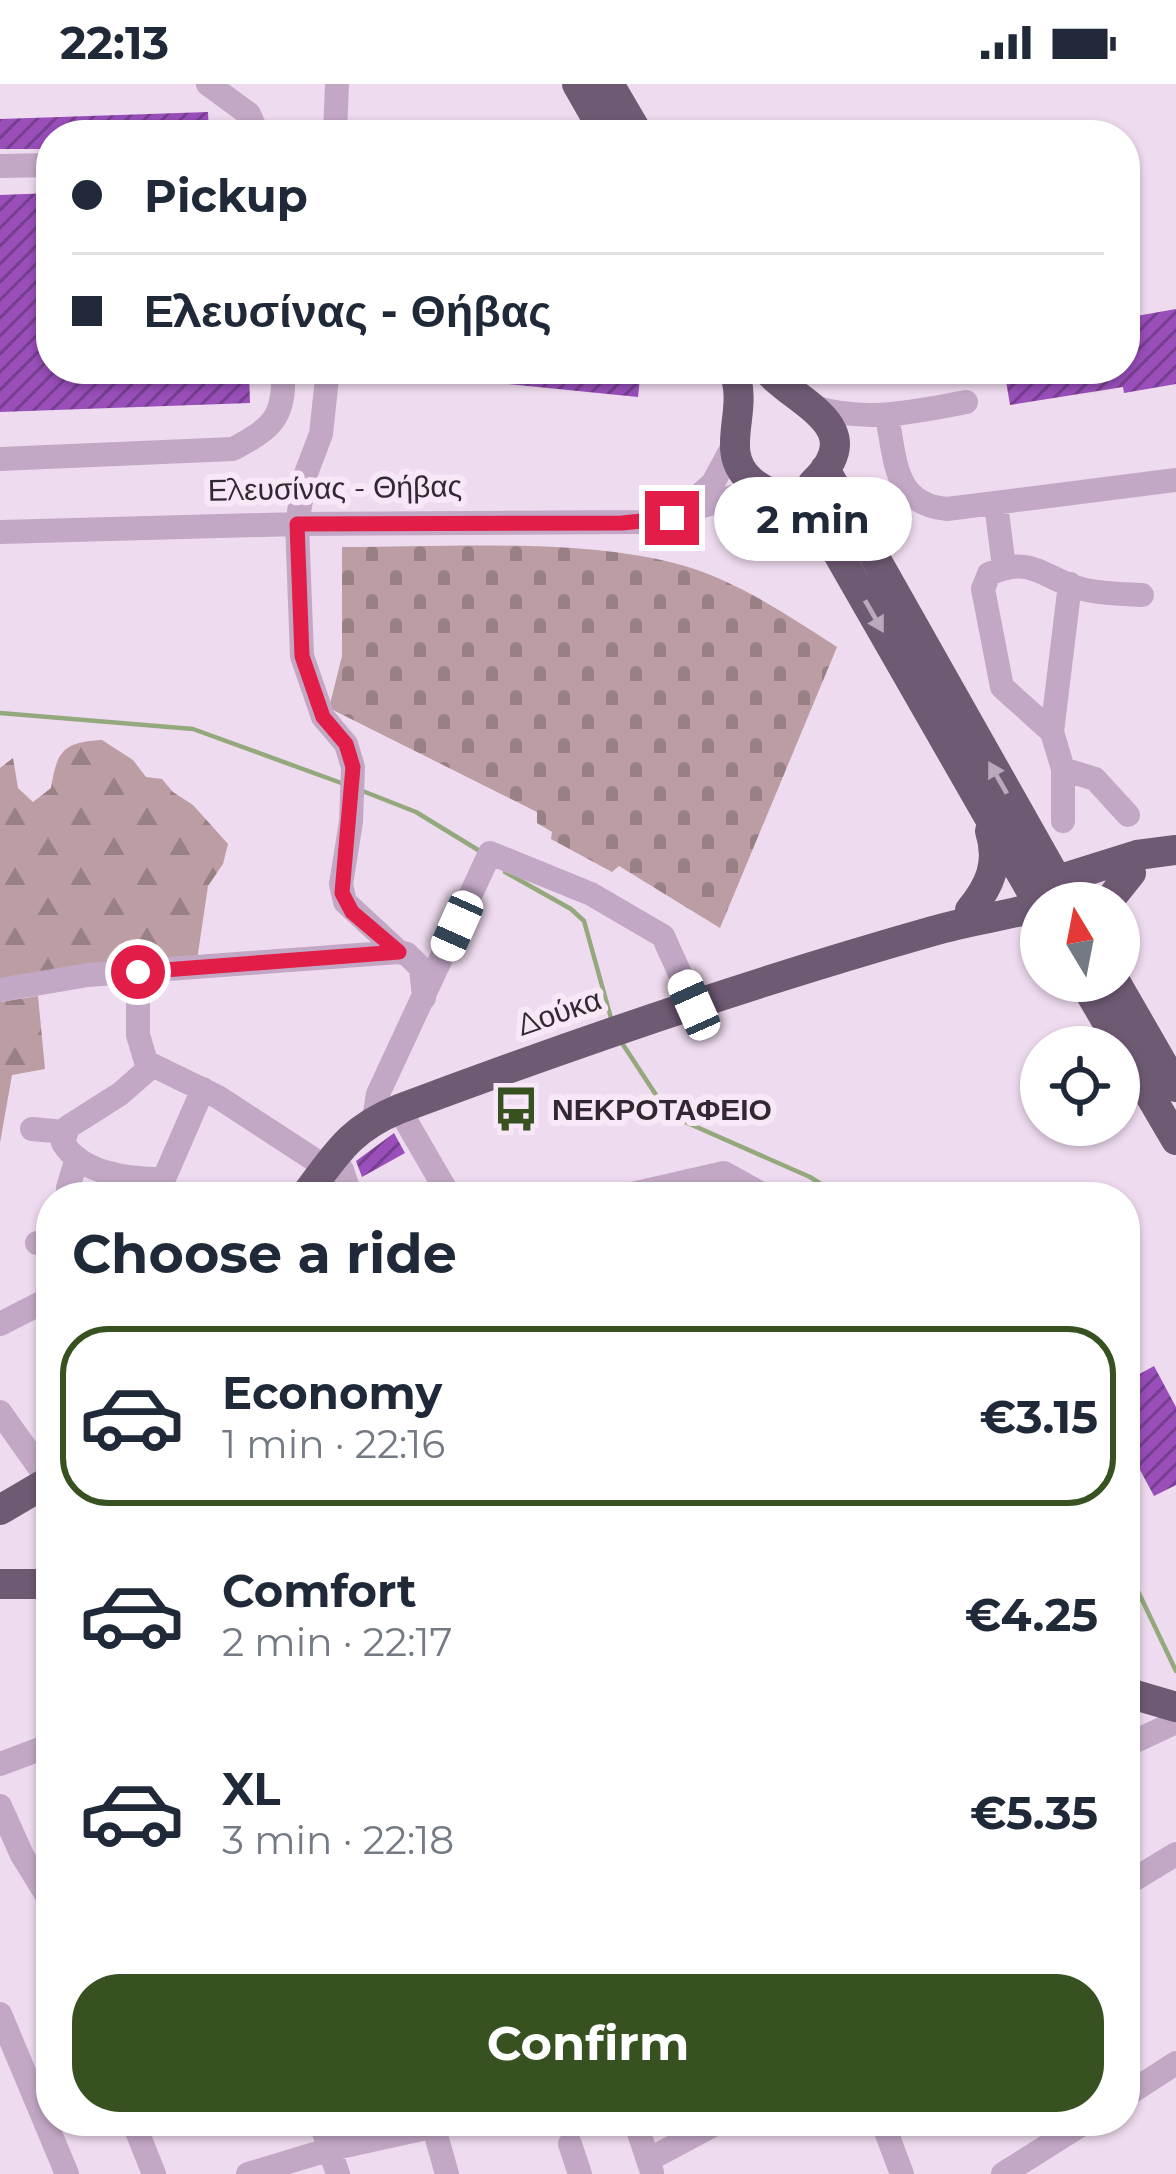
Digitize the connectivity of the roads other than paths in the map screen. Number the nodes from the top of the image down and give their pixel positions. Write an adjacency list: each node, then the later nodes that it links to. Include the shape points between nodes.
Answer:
1 (208, 84): 5 (street)
2 (337, 84): 6 (street)
3 (577, 84): 7 (main road)
4 (609, 84): 8 (main road)
5 (252, 120)
6 (336, 120)
7 (597, 120)
8 (630, 120)
9 (36, 165): 10 (street)
10 (0, 166)
11 (283, 384): 19 (street, via 284,401 264,432 233,449)
12 (326, 384): 25 (street)
13 (737, 384): 18 (main road)
14 (784, 384): 15 (main road)
15 (806, 402): 17 (street); 18 (main road, via 763,398); 20 (main road, via 831,430)
16 (967, 402): 17 (street)
17 (887, 417): 20 (street, via 857,430); 23 (street, via 900,478 915,502 947,509)
18 (736, 432): 22 (main road, via 740,469); 24 (street, via 713,483)
19 (0, 458)
20 (828, 463): 22 (main road, via 806,488); 38 (main road, one-way to 20)
21 (1176, 480): 23 (street)
22 (774, 492): 24 (street, Ελευσίνας - Θήβας, via 738,494); 32 (main road, one-way to 32, via 817,517)
23 (996, 504): 27 (street)
24 (672, 518): 25 (street, Ελευσίνας - Θήβας)
25 (297, 524): 26 (street, Ελευσίνας - Θήβας); 46 (street, via 302,656 323,717 353,767 342,893 352,912)
26 (0, 532)
27 (1004, 567): 28 (street, via 1038,568); 30 (street, via 989,574 983,589 1003,687)
28 (1070, 584): 29 (street); 30 (street)
29 (1142, 595)
30 (1052, 732): 31 (street)
31 (1063, 769): 33 (street, via 1095,778); 34 (street)
32 (975, 792): 37 (main road); 44 (main road, via 995,855)
33 (1128, 815)
34 (1063, 821)
35 (1176, 850): 36 (main road); 39 (main road, via 1137,855)
36 (1131, 874): 40 (main road); 41 (main road)
37 (1037, 882)
38 (1040, 882)
39 (1083, 882)
40 (1105, 882)
41 (1124, 882)
42 (1020, 903): 44 (main road, Δούκα)
43 (1020, 907): 45 (main road, Δούκα)
44 (970, 910): 45 (main road, Δούκα)
45 (939, 929): 52 (main road, Δούκα)
46 (399, 952): 47 (street); 49 (street, via 421,968)
47 (138, 972): 48 (street); 53 (street, via 140,1052)
48 (0, 990)
49 (424, 999): 52 (street, via 490,853 591,894 663,936); 56 (street, via 378,1094)
50 (1096, 1002): 59 (main road)
51 (1128, 1002): 54 (main road)
52 (694, 1005): 56 (main road, Δούκα)
53 (152, 1066): 55 (street); 58 (street)
54 (1176, 1087)
55 (202, 1089): 61 (street); 64 (street)
56 (386, 1114): 61 (main road, Δούκα); 67 (street)
57 (32, 1130): 58 (street)
58 (64, 1132): 60 (street)
59 (1176, 1140)
60 (77, 1158): 62 (street); 63 (street)
61 (329, 1161): 65 (main road, Δούκα); 66 (street)
62 (70, 1182)
63 (140, 1182)
64 (163, 1182)
65 (314, 1182)
66 (346, 1182)
67 (438, 1182)
68 (685, 1182): 69 (street, via 724,1173)
69 (740, 1182)
70 (36, 1306): 71 (street)
71 (0, 1324)
72 (0, 1412): 73 (street)
73 (36, 1462)
74 (36, 1489): 75 (main road)
75 (0, 1510)
76 (0, 1584): 77 (main road)
77 (36, 1584)
78 (1140, 1696): 79 (main road)
79 (1176, 1707)
80 (1176, 1723): 81 (street)
81 (1140, 1739)
82 (36, 1750): 83 (street)
83 (0, 1763)
84 (0, 1806): 86 (street)
85 (1176, 1854): 87 (street)
86 (11, 1860): 88 (street)
87 (1140, 1876)
88 (36, 1886)
89 (0, 2014): 92 (street)
90 (1176, 2063): 91 (street)
91 (1140, 2086)
92 (36, 2100)
93 (51, 2136): 106 (street)
94 (140, 2136): 107 (street)
95 (332, 2136): 104 (street)
96 (357, 2136): 104 (street)
97 (394, 2136): 104 (street)
98 (446, 2136): 110 (street)
99 (640, 2136): 105 (street)
100 (698, 2136): 105 (street)
101 (888, 2136): 112 (street)
102 (1063, 2136): 113 (street)
103 (570, 2144): 111 (street)
104 (341, 2147): 108 (street); 109 (street)
105 (650, 2167)
106 (67, 2174)
107 (154, 2174)
108 (248, 2174)
109 (338, 2174)
110 (447, 2174)
111 (580, 2174)
112 (902, 2174)
113 (1003, 2174)

